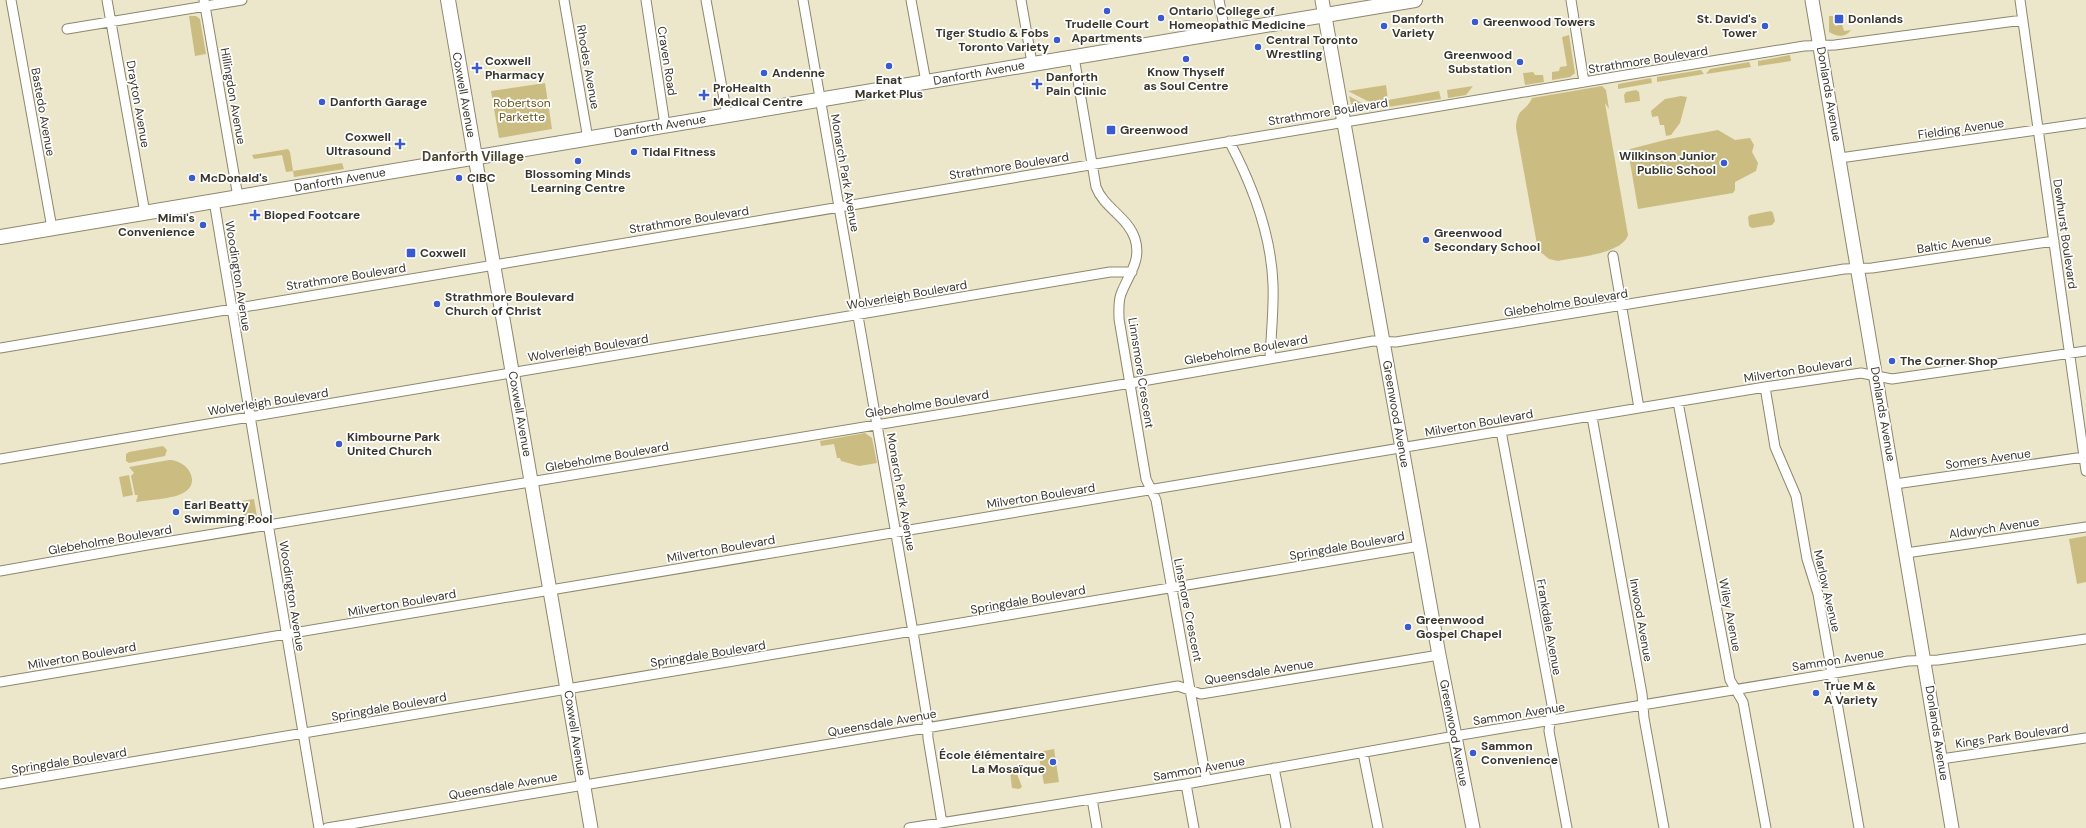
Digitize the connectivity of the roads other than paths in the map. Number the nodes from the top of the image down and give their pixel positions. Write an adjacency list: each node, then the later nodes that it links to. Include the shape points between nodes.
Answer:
1 (11, 0): 43 (street, Bastedo Avenue)
2 (107, 0): 20 (street, Drayton Avenue)
3 (242, 0): 17 (street)
4 (448, 0): 36 (main road, Coxwell Avenue)
5 (564, 0): 34 (street, Rhodes Avenue)
6 (646, 0): 32 (street, Craven Road)
7 (706, 0): 29 (street)
8 (803, 0): 28 (street, Monarch Park Avenue)
9 (911, 0): 26 (street)
10 (1021, 0): 25 (street)
11 (1219, 0): 22 (street)
12 (1322, 0): 18 (street, Greenwood Avenue)
13 (1415, 0): 18 (main road, Danforth Avenue)
14 (1570, 0): 27 (street)
15 (1812, 0): 23 (street, Donlands Avenue)
16 (2020, 0): 19 (street, Dewhurst Boulevard)
17 (204, 3): 20 (street); 39 (street, Hillingdon Avenue)
18 (1325, 15): 22 (main road, Danforth Avenue); 30 (street, Greenwood Avenue)
19 (2023, 20): 23 (street, Strathmore Boulevard); 33 (street, Dewhurst Boulevard)
20 (111, 22): 21 (street); 42 (street, Drayton Avenue)
21 (67, 29)
22 (1225, 32): 24 (main road, Danforth Avenue)
23 (1821, 46): 27 (street, Strathmore Boulevard, via 1804,46); 37 (street, Donlands Avenue)
24 (1074, 57): 25 (main road, Danforth Avenue); 38 (street, Linnsmore Crescent)
25 (1032, 64): 26 (main road, Danforth Avenue)
26 (926, 82): 28 (main road, Danforth Avenue)
27 (1584, 82): 30 (street, Strathmore Boulevard)
28 (820, 100): 29 (main road, Danforth Avenue); 41 (street, Monarch Park Avenue)
29 (727, 115): 32 (main road, Danforth Avenue)
30 (1344, 121): 35 (street, Strathmore Boulevard); 53 (street, Greenwood Avenue)
31 (2086, 124): 33 (street, Fielding Avenue)
32 (665, 125): 34 (main road, Danforth Avenue)
33 (2039, 130): 37 (street, Fielding Avenue); 45 (street, Dewhurst Boulevard)
34 (588, 139): 36 (main road, Danforth Avenue)
35 (1229, 141): 38 (street, Strathmore Boulevard); 57 (street, via 1246,172 1261,213 1269,248 1273,286)
36 (475, 157): 39 (main road, Danforth Avenue); 47 (street, Coxwell Avenue)
37 (1840, 158): 48 (street, Donlands Avenue)
38 (1092, 165): 41 (street, Strathmore Boulevard); 49 (street, Linnsmore Crescent, via 1099,194 1123,220 1134,237 1137,255)
39 (238, 197): 40 (main road, Danforth Avenue)
40 (214, 201): 42 (main road, Danforth Avenue); 51 (street, Woodington Avenue)
41 (840, 207): 47 (street, Strathmore Boulevard); 52 (street, Monarch Park Avenue)
42 (145, 213): 43 (main road, Danforth Avenue)
43 (52, 228): 44 (main road, Danforth Avenue)
44 (0, 236)
45 (2054, 241): 48 (street, Baltic Avenue); 56 (street, Dewhurst Boulevard)
46 (1613, 256): 50 (street)
47 (493, 264): 51 (street, Strathmore Boulevard); 58 (street, Coxwell Avenue)
48 (1858, 268): 50 (street, Glebeholme Boulevard); 59 (street, Donlands Avenue)
49 (1132, 272): 52 (street, Wolverleigh Boulevard, via 1110,272); 60 (street, Linnsmore Crescent, via 1118,305)
50 (1622, 306): 53 (street, Glebeholme Boulevard, via 1396,342); 63 (street)
51 (231, 309): 54 (street, Strathmore Boulevard); 64 (street, Woodington Avenue)
52 (858, 316): 58 (street, Wolverleigh Boulevard); 66 (street, Monarch Park Avenue)
53 (1383, 341): 57 (street, Glebeholme Boulevard); 68 (street, Greenwood Avenue)
54 (0, 348)
55 (2086, 351): 56 (street, Milverton Boulevard)
56 (2070, 354): 59 (street, Milverton Boulevard, via 1892,379); 69 (street, Dewhurst Boulevard)
57 (1270, 358): 60 (street, Glebeholme Boulevard)
58 (512, 373): 64 (street, Wolverleigh Boulevard); 72 (street, Coxwell Avenue)
59 (1876, 374): 61 (street, Milverton Boulevard, via 1861,373); 73 (street, Donlands Avenue)
60 (1131, 383): 66 (street, Glebeholme Boulevard); 74 (street, Linnsmore Crescent, via 1146,479)
61 (1765, 387): 62 (street, Milverton Boulevard); 89 (street, Marlow Avenue, via 1775,446 1796,496 1807,559 1818,594)
62 (1678, 402): 63 (street, Milverton Boulevard); 93 (street, Wiley Avenue, via 1730,680)
63 (1639, 408): 65 (street, Milverton Boulevard)
64 (250, 417): 70 (street, Wolverleigh Boulevard); 75 (street, Woodington Avenue)
65 (1592, 417): 67 (street, Milverton Boulevard); 94 (street, Inwood Avenue)
66 (877, 424): 72 (street, Glebeholme Boulevard); 77 (street, Monarch Park Avenue)
67 (1501, 431): 68 (street, Milverton Boulevard); 95 (street, Frankdale Avenue, via 1552,705)
68 (1402, 448): 74 (street, Milverton Boulevard); 79 (street, Greenwood Avenue)
69 (2084, 457): 71 (street, Dewhurst Boulevard); 73 (street, Somers Avenue)
70 (0, 459)
71 (2086, 471)
72 (532, 482): 75 (street, Glebeholme Boulevard); 83 (street, Coxwell Avenue)
73 (1895, 484): 80 (street, Donlands Avenue)
74 (1152, 489): 77 (street, Milverton Boulevard); 78 (street, Linnsmore Crescent)
75 (269, 526): 81 (street, Glebeholme Boulevard); 85 (street, Woodington Avenue)
76 (2086, 527): 80 (street, Aldwych Avenue)
77 (895, 532): 83 (street, Milverton Boulevard); 84 (street, Monarch Park Avenue)
78 (1163, 540): 82 (street, Linsmore Crescent)
79 (1420, 546): 82 (street, Springdale Boulevard); 87 (street, Greenwood Avenue)
80 (1906, 553): 88 (street, Donlands Avenue)
81 (0, 571)
82 (1172, 588): 84 (street, Springdale Boulevard); 92 (street, Linsmore Crescent)
83 (550, 590): 85 (street, Milverton Boulevard); 91 (street, Coxwell Avenue)
84 (913, 632): 91 (street, Springdale Boulevard); 96 (street, Monarch Park Avenue)
85 (286, 634): 90 (street, Milverton Boulevard); 97 (street, Woodington Avenue)
86 (2086, 640): 88 (street, Sammon Avenue)
87 (1439, 655): 92 (street, Queensdale Avenue, via 1201,694); 98 (street, Greenwood Avenue)
88 (1925, 661): 89 (street, Sammon Avenue, via 1908,661); 101 (street, Donlands Avenue)
89 (1832, 674): 93 (street, Sammon Avenue); 122 (street, Marlow Avenue)
90 (0, 682)
91 (568, 689): 97 (street, Springdale Boulevard); 106 (street, Coxwell Avenue)
92 (1191, 690): 96 (street, Queensdale Avenue, via 1178,686); 103 (street, Linsmore Crescent)
93 (1736, 690): 94 (street, Sammon Avenue); 121 (street, Wiley Avenue, via 1743,702)
94 (1643, 706): 95 (street, Sammon Avenue); 120 (street, Inwood Avenue)
95 (1550, 721): 98 (street, Sammon Avenue); 119 (street, Frankdale Avenue, via 1549,731)
96 (927, 728): 106 (street, Queensdale Avenue); 108 (street, Monarch Park Avenue)
97 (304, 734): 104 (street, Springdale Boulevard); 110 (street, Woodington Avenue)
98 (1455, 736): 100 (street, Sammon Avenue); 118 (street, Greenwood Avenue)
99 (2086, 738): 101 (street, Kings Park Boulevard)
100 (1363, 753): 102 (street, Sammon Avenue); 117 (street)
101 (1941, 759): 123 (street, Donlands Avenue)
102 (1274, 768): 103 (street, Sammon Avenue); 116 (street)
103 (1206, 779): 105 (street, Sammon Avenue)
104 (0, 784)
105 (1186, 784): 107 (street, Sammon Avenue); 115 (street)
106 (583, 785): 111 (street, Queensdale Avenue); 112 (street, Coxwell Avenue)
107 (1092, 799): 109 (street, Sammon Avenue); 114 (street)
108 (942, 823): 109 (street, Sammon Avenue); 113 (street, Sammon Avenue)
109 (961, 824)
110 (319, 828)
111 (327, 828)
112 (591, 828)
113 (909, 828)
114 (1097, 828)
115 (1194, 828)
116 (1286, 828)
117 (1378, 828)
118 (1473, 828)
119 (1567, 828)
120 (1664, 828)
121 (1766, 828)
122 (1859, 828)
123 (1952, 828)

